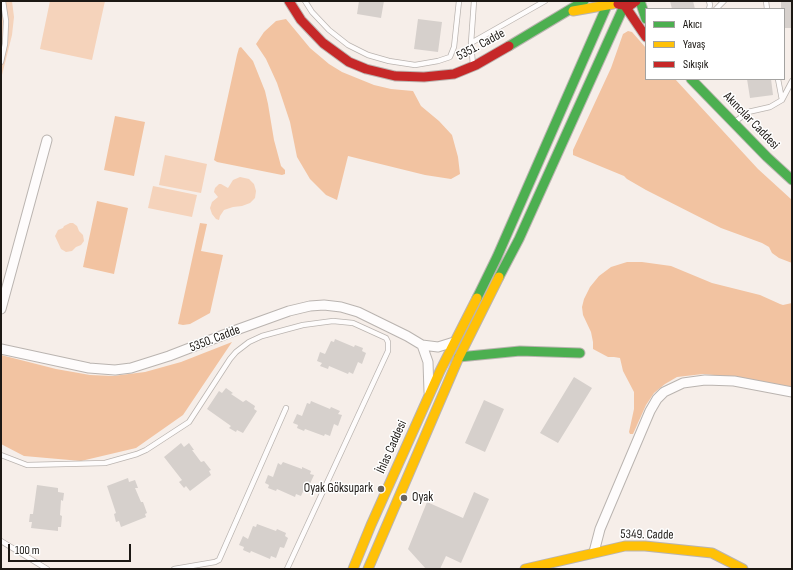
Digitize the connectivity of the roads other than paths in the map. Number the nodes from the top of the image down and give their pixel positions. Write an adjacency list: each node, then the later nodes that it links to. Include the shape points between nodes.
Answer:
1 (3, 1): 16 (lane, via 6,21)
2 (289, 1): 17 (main road, 5351. Cadde, via 301,20 323,43 350,62 366,69 395,76 424,77 454,74)
3 (305, 1): 4 (lane, via 329,30 348,45 375,57 415,65 450,57 454,47)
4 (459, 1)
5 (474, 1): 15 (lane)
6 (544, 1): 15 (lane)
7 (636, 1): 10 (main road, 5351. Cadde, via 630,6)
8 (640, 1): 11 (main road)
9 (588, 4): 10 (main road, 5351. Cadde); 12 (main road, via 600,11); 17 (main road, 5351. Cadde, via 564,14)
10 (617, 4): 12 (main road, İhlas Caddesi); 13 (main road, İhlas Caddesi); 14 (main road)
11 (645, 17)
12 (600, 20): 26 (main road, İhlas Caddesi, via 497,257)
13 (614, 29): 14 (main road, via 626,28); 30 (main road, İhlas Caddesi, via 519,239)
14 (644, 35)
15 (471, 43): 17 (lane)
16 (1, 62)
17 (473, 66)
18 (692, 80): 22 (main road, Akıncılar Caddesi)
19 (778, 80): 21 (lane)
20 (792, 82): 21 (lane)
21 (782, 100): 22 (lane, via 770,107 748,112)
22 (734, 122): 24 (main road, Akıncılar Caddesi)
23 (47, 140): 25 (street)
24 (792, 180)
25 (1, 309)
26 (456, 339): 27 (street, 5350. Cadde, via 438,347); 32 (main road, İhlas Caddesi)
27 (422, 345): 28 (street, 5350. Cadde, via 358,312 324,305 289,311 131,368 89,368); 32 (street, via 428,362)
28 (1, 349)
29 (580, 353): 30 (main road, via 520,351)
30 (459, 357): 41 (main road, İhlas Caddesi)
31 (792, 392): 36 (street, via 734,381 705,380 683,383 664,392 650,410 600,528)
32 (428, 397): 40 (main road, İhlas Caddesi)
33 (286, 408): 38 (lane, via 218,560)
34 (1, 455): 39 (lane, via 27,465 105,463 136,454 189,422 230,359 249,342 303,325 333,321 353,322 386,338 388,351)
35 (1, 540): 37 (lane)
36 (594, 552): 42 (main road, 5349. Cadde); 43 (main road, 5349. Cadde, via 625,546 699,550 712,553)
37 (47, 569)
38 (174, 569)
39 (287, 569)
40 (353, 569)
41 (368, 569)
42 (525, 569)
43 (743, 569)

